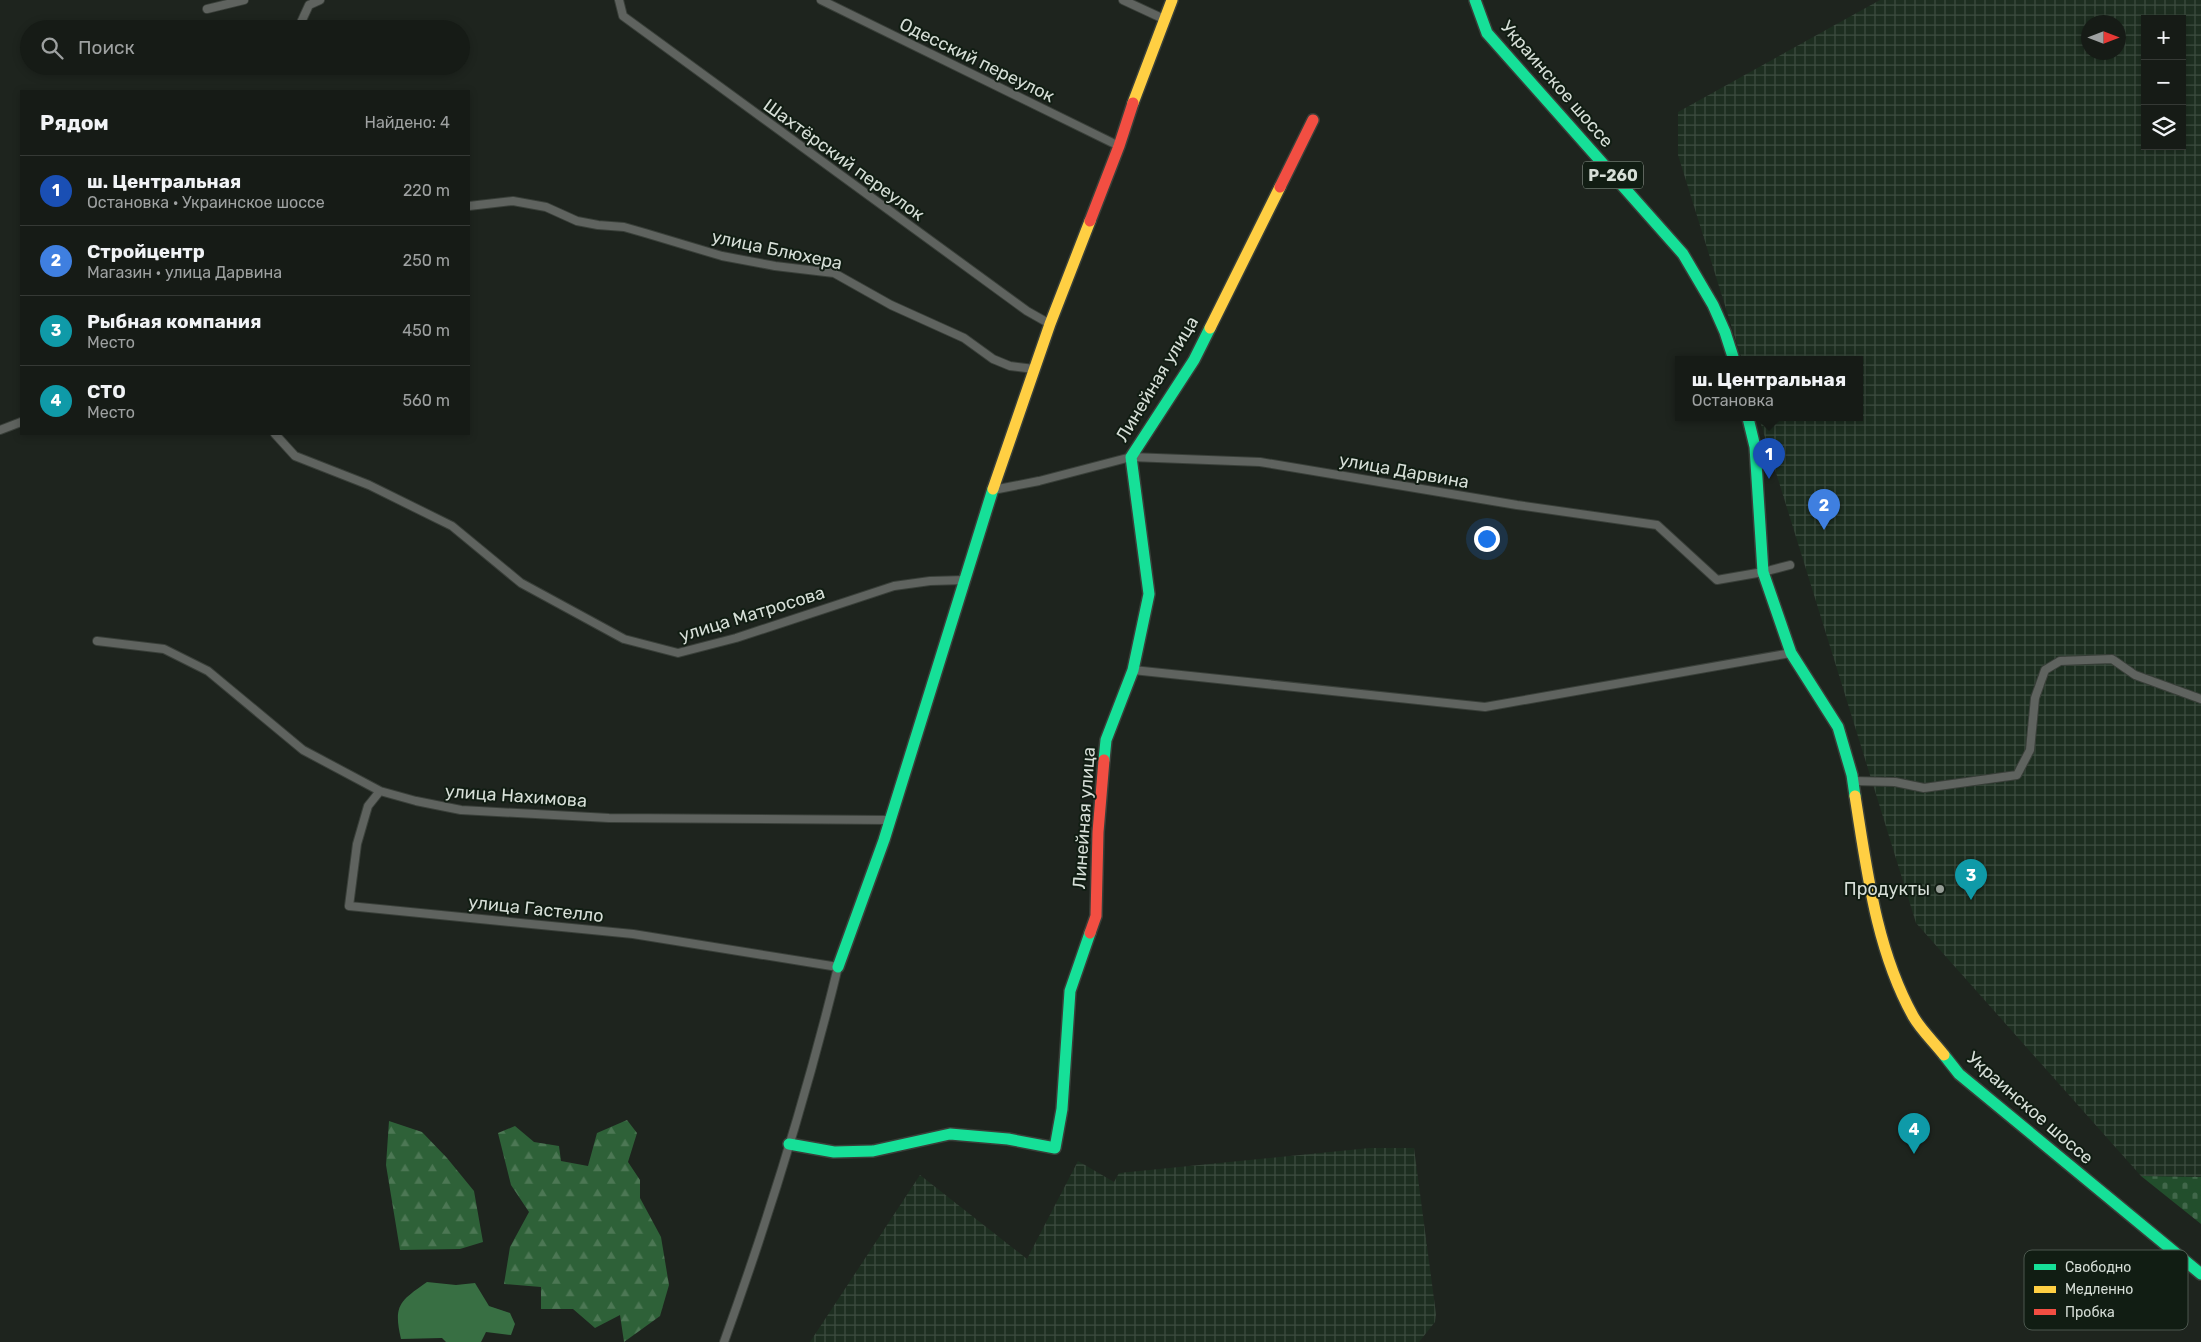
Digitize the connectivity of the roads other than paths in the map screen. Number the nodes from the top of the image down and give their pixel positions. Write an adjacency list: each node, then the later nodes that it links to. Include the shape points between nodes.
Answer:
1 (244, 0): 8 (street)
2 (320, 0): 9 (street, via 309,5)
3 (619, 0): 14 (street, Шахтёрский переулок, via 623,16 1019,306)
4 (821, 0): 12 (street, Одесский переулок)
5 (1123, 0): 10 (street)
6 (1172, 0): 10 (main road)
7 (1475, 0): 15 (main road, Украинское шоссе / Р-260, via 1487,33 1683,254 1706,290)
8 (207, 9)
9 (302, 20)
10 (1166, 20): 12 (main road, via 1138,87)
11 (1313, 120): 21 (main road, Линейная улица, via 1194,360)
12 (1119, 146): 14 (main road)
13 (470, 206): 16 (street, улица Блюхера, via 513,201 546,207 577,221 624,227 722,256 834,273 891,305 964,338 992,359 1010,366)
14 (1050, 324): 16 (main road)
15 (1733, 356)
16 (1034, 369): 22 (main road)
17 (1749, 421): 24 (main road, Украинское шоссе, via 1755,447)
18 (20, 422): 19 (street)
19 (0, 430)
20 (276, 435): 25 (street, улица Матросова, via 296,456 370,485 452,526 521,583 624,639 678,653 736,638 894,586)
21 (1131, 457): 22 (street, улица Дарвина); 24 (street, улица Дарвина, via 1260,462 1657,525 1717,580); 28 (main road, Линейная улица, via 1149,594)
22 (992, 490): 25 (main road)
23 (1790, 565): 24 (street, улица Дарвина)
24 (1763, 572): 27 (main road, Украинское шоссе)
25 (966, 580): 32 (main road)
26 (97, 641): 31 (street, улица Нахимова, via 164,649 208,671 303,750)
27 (1791, 653): 28 (street, via 1485,707); 30 (main road, Украинское шоссе, via 1838,727)
28 (1133, 670): 34 (main road, Линейная улица, via 1106,740 1098,832 1096,916 1070,992 1062,1110 1056,1148 1008,1139 950,1134 873,1151 834,1152)
29 (2201, 699): 30 (street, via 2135,675 2112,659 2060,661 2045,670 2035,698 2030,750 2017,776 1924,788 1895,782)
30 (1853, 781): 35 (main road, Украинское шоссе, via 1868,876 1887,958 1914,1017 1959,1074)
31 (380, 791): 32 (street, улица Нахимова, via 461,810 609,818); 33 (street, улица Гастелло, via 368,806 357,844 349,906 633,934)
32 (890, 820): 33 (main road)
33 (838, 967): 34 (street)
34 (789, 1144): 38 (street, via 757,1252)
35 (2172, 1250)
36 (2188, 1263): 37 (main road, Украинское шоссе)
37 (2201, 1274)
38 (724, 1342)

